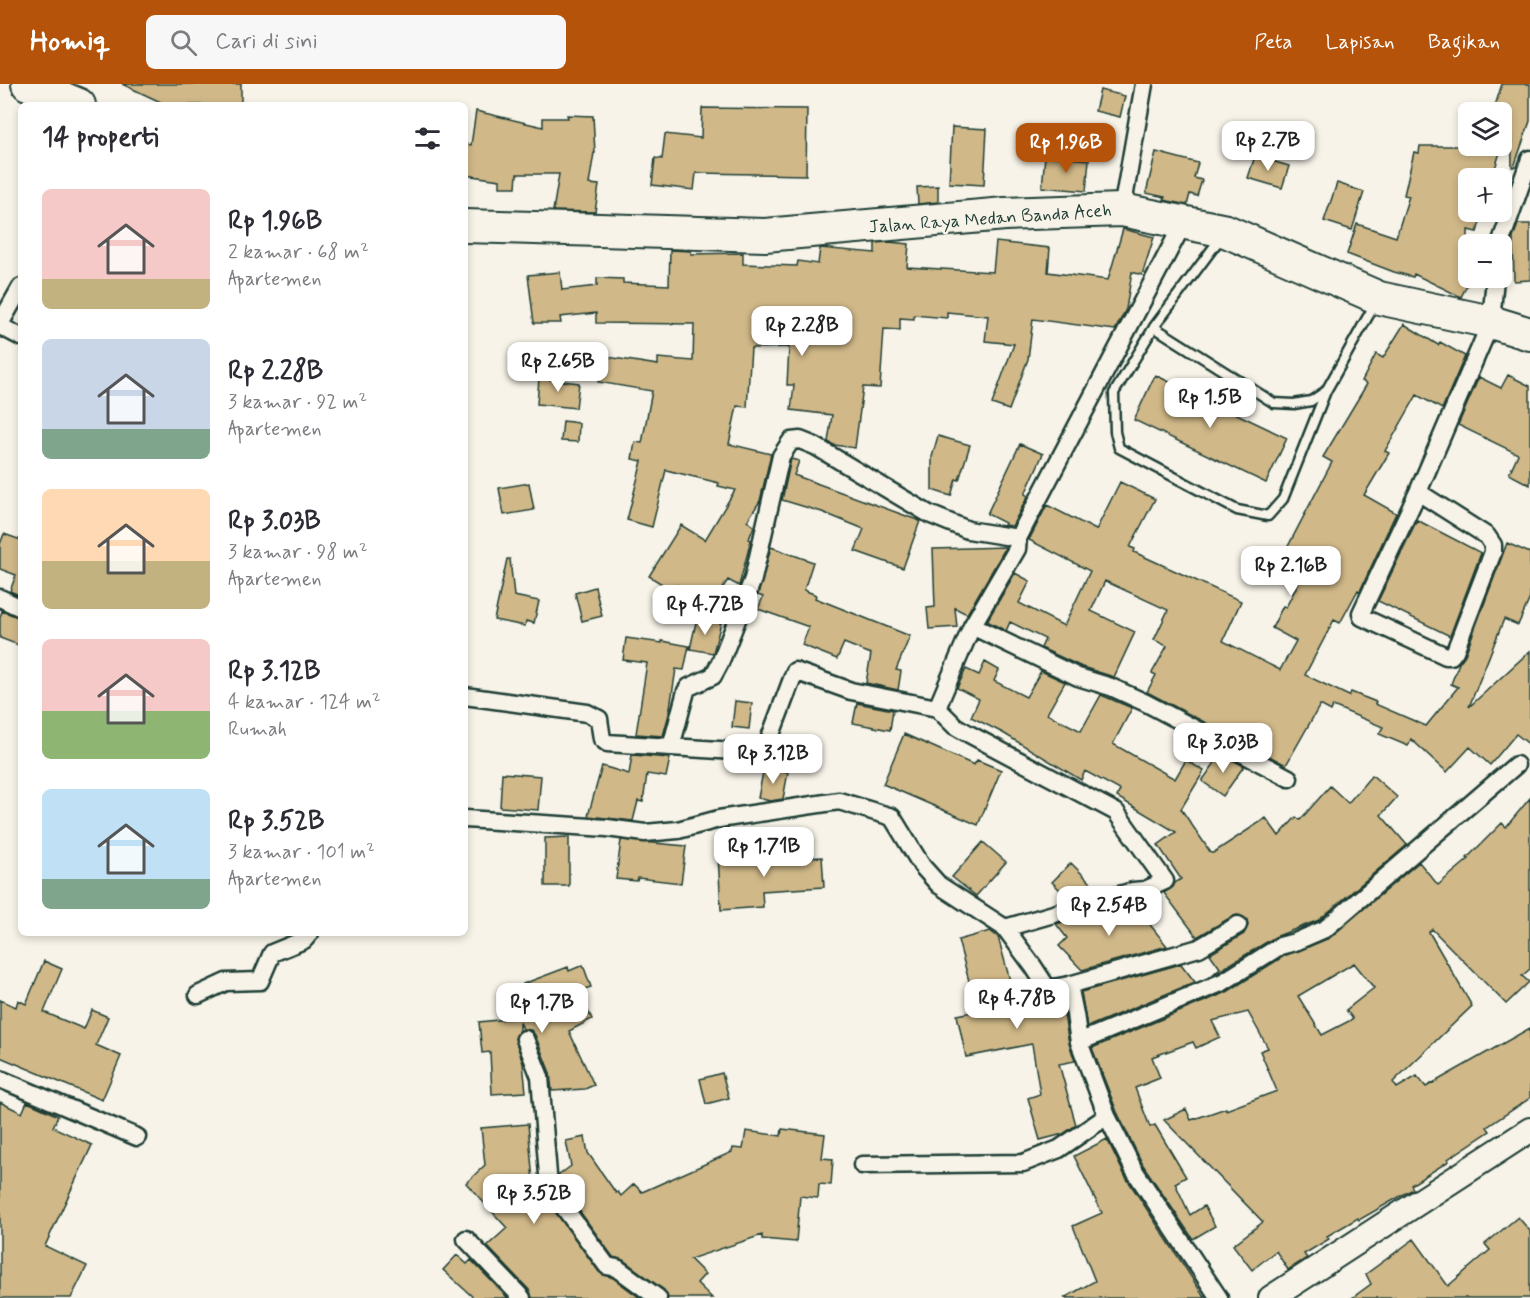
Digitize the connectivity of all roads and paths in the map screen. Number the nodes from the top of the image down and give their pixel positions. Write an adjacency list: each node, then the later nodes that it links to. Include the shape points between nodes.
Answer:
1 (28, 84): 3 (highway)
2 (1143, 84): 5 (street)
3 (72, 102)
4 (1530, 159): 9 (street)
5 (1122, 210): 6 (highway, Jalan Raya Medan Banda Aceh); 7 (highway, Jalan Raya Medan Banda Aceh, via 1005,214 765,235)
6 (1184, 222): 8 (highway, Jalan Raya Medan Banda Aceh); 20 (street)
7 (468, 225)
8 (1226, 231): 12 (highway, Jalan Raya Medan Banda Aceh); 15 (lane)
9 (1504, 234)
10 (1495, 288): 13 (street)
11 (18, 292): 14 (street)
12 (1379, 298): 13 (highway, Jalan Raya Medan Banda Aceh); 18 (lane)
13 (1491, 322): 16 (highway, Jalan Raya Medan Banda Aceh); 19 (street)
14 (0, 325): 17 (street)
15 (1154, 327): 18 (lane, via 1274,403 1311,401); 18 (lane, via 1114,393 1119,448 1237,510 1268,516 1282,500)
16 (1530, 334)
17 (18, 335)
18 (1326, 391)
19 (1418, 492): 19 (street, via 1487,536 1493,545 1451,656 1361,616)
20 (1018, 538): 23 (street, via 1017,549); 26 (street, via 968,530 929,514 815,446 791,441 781,456 753,579 732,634 713,676 686,692)
21 (0, 598): 22 (street)
22 (18, 607)
23 (972, 626): 25 (street); 28 (street, via 1078,677 1146,703)
24 (468, 696): 26 (street, via 587,713 599,719 602,739 607,743)
25 (938, 708): 26 (street, via 851,691 795,670 769,740 760,752); 31 (street, via 955,726 1116,812 1166,881)
26 (671, 747)
27 (1516, 765): 36 (street, via 1325,929 1280,946 1223,982)
28 (1289, 778)
29 (468, 819): 31 (street, via 645,833 839,801 891,817 939,885)
30 (1238, 925): 33 (street, via 1199,948)
31 (1005, 928): 33 (street, via 1048,989)
32 (307, 936): 34 (street, via 272,953 260,981 226,982)
33 (1069, 985): 36 (street)
34 (198, 995)
35 (525, 1039): 44 (street, via 540,1077 549,1187 607,1266 617,1268)
36 (1079, 1042): 38 (street)
37 (0, 1079): 40 (street)
38 (1107, 1116): 41 (street, via 1059,1149 1023,1163); 45 (street, via 1134,1170)
39 (1530, 1131): 46 (street)
40 (137, 1137)
41 (862, 1165)
42 (466, 1239): 43 (street)
43 (522, 1298)
44 (658, 1298)
45 (1219, 1298)
46 (1271, 1298)

